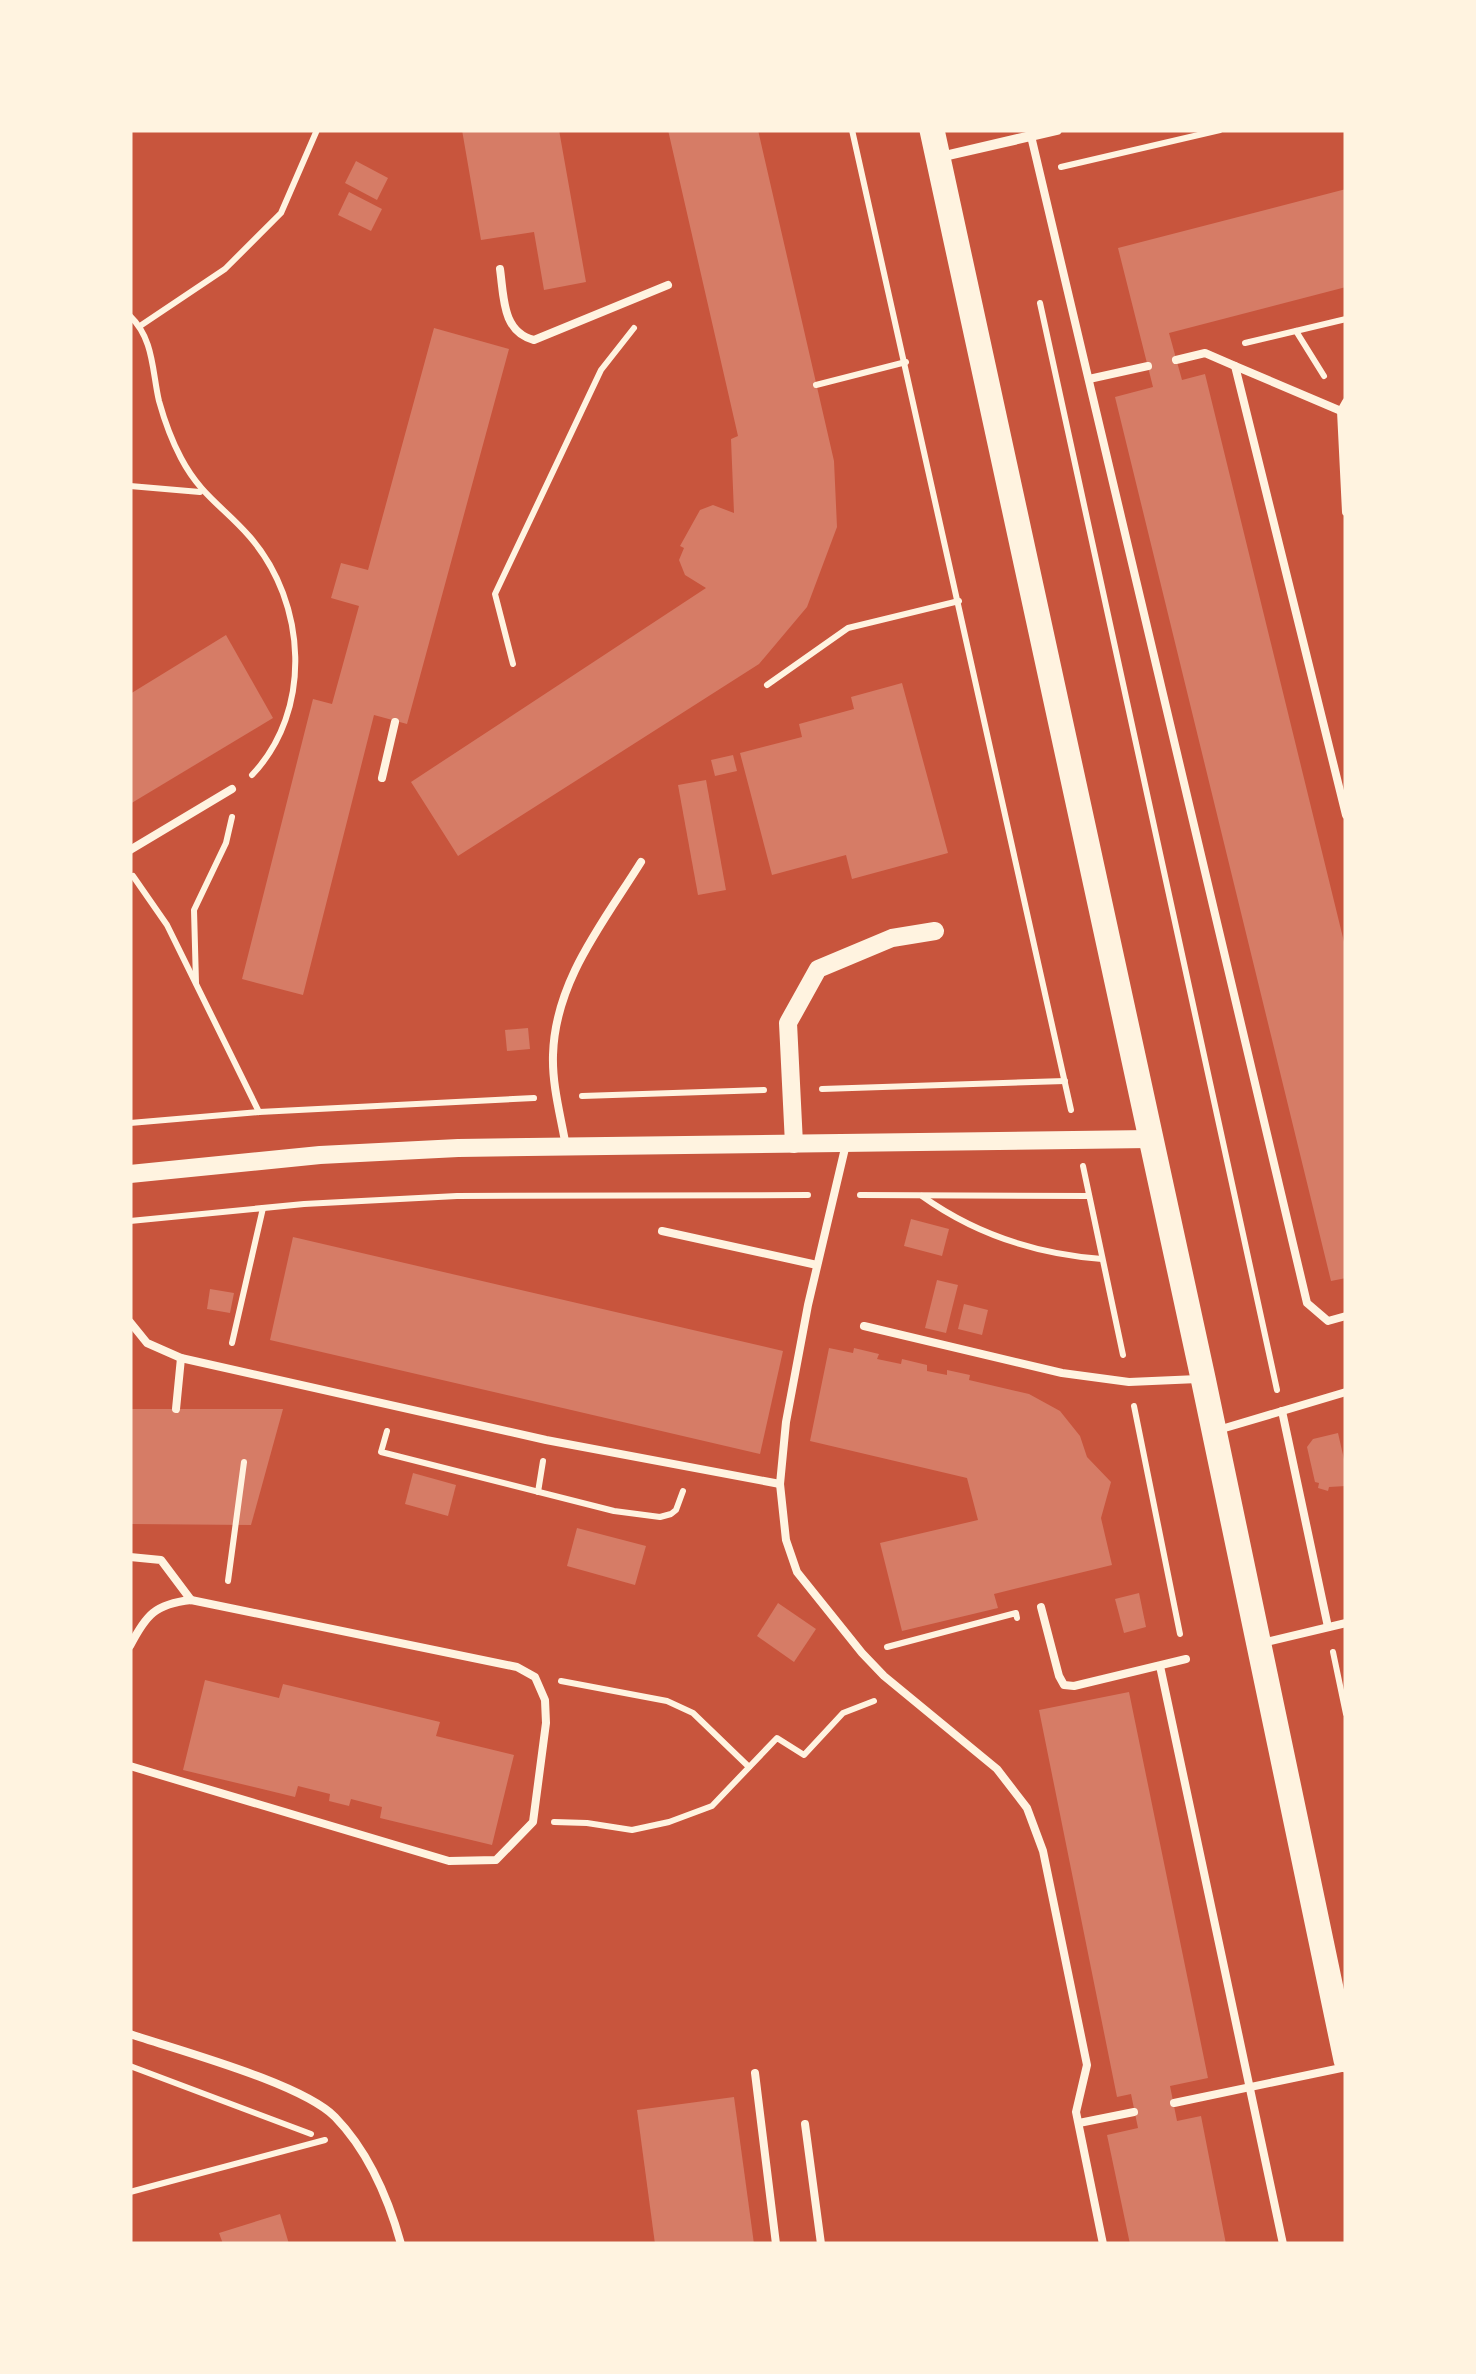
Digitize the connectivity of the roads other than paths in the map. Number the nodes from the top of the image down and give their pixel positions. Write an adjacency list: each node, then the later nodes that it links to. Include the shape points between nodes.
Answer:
1 (932, 130): 4 (main road)
2 (1057, 130): 3 (street)
3 (1031, 136): 4 (street); 10 (lane)
4 (939, 158): 22 (main road)
5 (500, 269): 6 (lane, via 507,317 522,337 534,340)
6 (668, 285)
7 (1176, 360): 9 (lane, via 1205,353)
8 (1148, 366): 10 (lane)
9 (1235, 366): 11 (lane); 15 (lane)
10 (1089, 379): 29 (lane, via 1307,1303 1328,1321)
11 (1344, 406): 12 (lane)
12 (1346, 512)
13 (395, 722): 16 (lane)
14 (1346, 771): 15 (lane)
15 (1336, 774): 18 (lane)
16 (382, 778)
17 (232, 789): 19 (lane)
18 (1346, 816)
19 (130, 850)
20 (641, 862): 25 (lane, via 575,968 557,1016 553,1049)
21 (935, 931): 23 (street, via 892,938 818,969 788,1023)
22 (1150, 1138): 24 (street); 33 (main road)
23 (794, 1144): 24 (street); 25 (street)
24 (846, 1144): 28 (lane)
25 (566, 1147): 26 (street, via 320,1155)
26 (130, 1174)
27 (662, 1230): 28 (lane)
28 (817, 1265): 38 (lane)
29 (1346, 1316)
30 (130, 1322): 32 (lane, via 147,1342)
31 (864, 1326): 33 (lane, via 1062,1374 1129,1382)
32 (181, 1358): 35 (lane); 38 (lane, via 546,1440)
33 (1203, 1378): 37 (main road)
34 (1346, 1392): 36 (lane)
35 (176, 1409)
36 (1282, 1410): 37 (lane); 43 (lane)
37 (1214, 1431): 44 (main road)
38 (780, 1484): 56 (lane, via 797,1572 884,1676 997,1770 1026,1808 1042,1851 1087,2064)
39 (130, 1557): 40 (lane, via 161,1560)
40 (190, 1600): 45 (lane, via 165,1603); 48 (lane, via 503,1663 536,1676 546,1723 533,1822 496,1860 449,1861)
41 (1041, 1607): 47 (lane, via 1064,1686)
42 (1346, 1622): 43 (lane)
43 (1328, 1627): 44 (lane)
44 (1258, 1644): 50 (main road)
45 (130, 1646)
46 (1186, 1660): 47 (lane)
47 (1160, 1666): 52 (lane)
48 (130, 1766)
49 (130, 2034): 57 (lane, via 303,2094 333,2115 367,2156)
50 (1346, 2064): 52 (lane)
51 (755, 2073): 58 (lane)
52 (1250, 2087): 53 (lane); 61 (lane)
53 (1174, 2104)
54 (1134, 2112): 56 (lane)
55 (806, 2124): 59 (lane)
56 (1079, 2124): 60 (lane)
57 (401, 2244)
58 (776, 2244)
59 (821, 2244)
60 (1103, 2244)
61 (1283, 2244)

